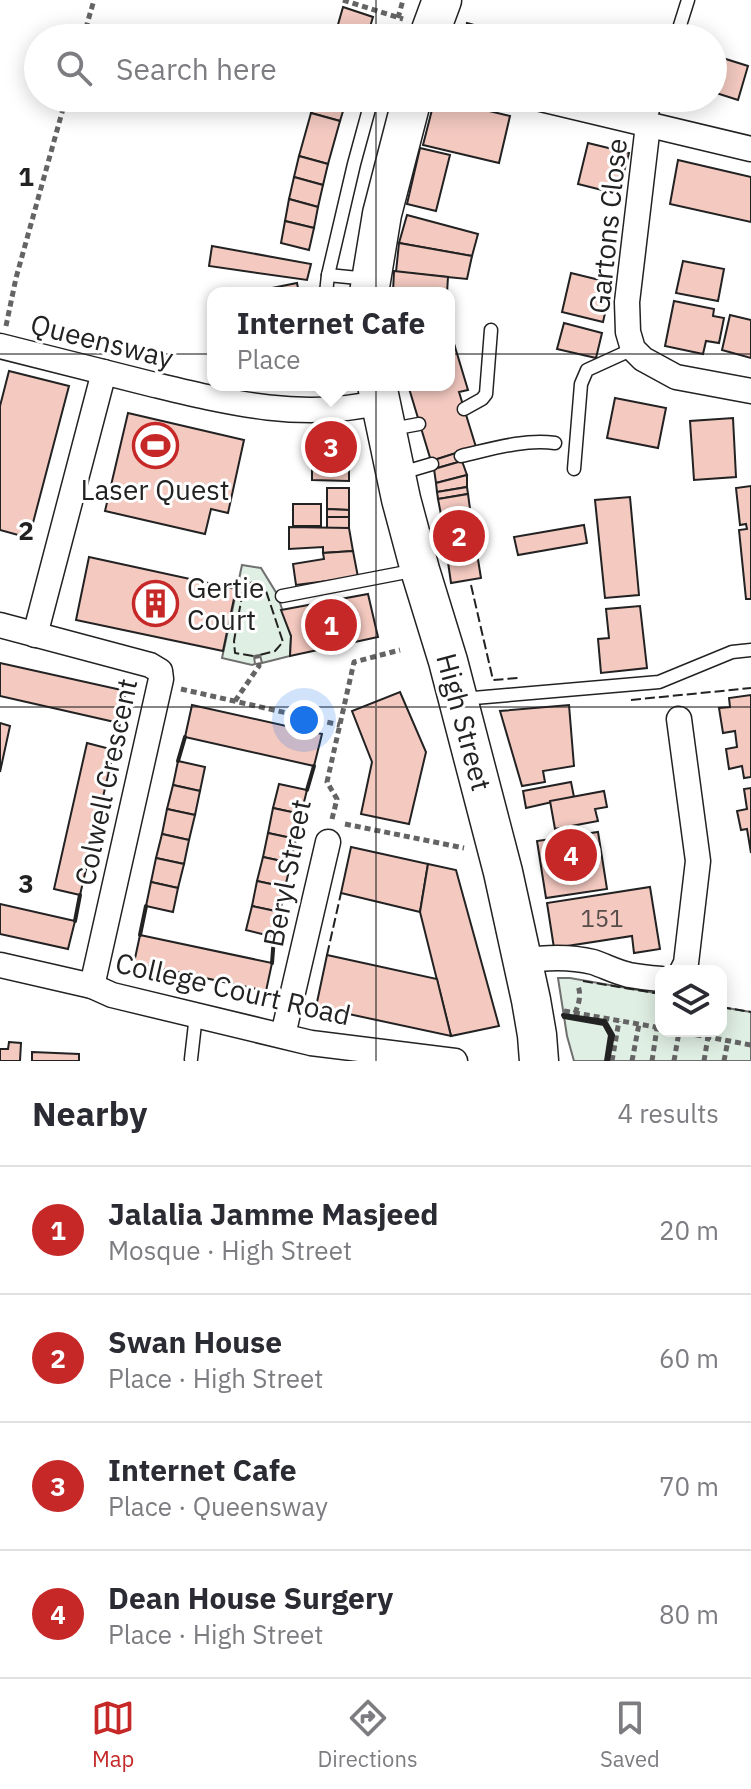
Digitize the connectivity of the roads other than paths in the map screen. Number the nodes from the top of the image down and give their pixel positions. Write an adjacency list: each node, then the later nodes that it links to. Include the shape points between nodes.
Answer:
1 (688, 0): 2 (lane)
2 (680, 24)
3 (368, 112): 9 (lane)
4 (408, 112): 10 (main road)
5 (595, 112): 7 (street)
6 (652, 112): 7 (lane)
7 (648, 125): 8 (street); 14 (street, Gartons Close, via 627,302)
8 (751, 149)
9 (328, 275): 10 (lane); 11 (lane)
10 (370, 286)
11 (327, 287)
12 (491, 330): 18 (lane, via 486,394)
13 (1, 346): 15 (street, Queensway)
14 (633, 349): 17 (street, Gartons Close, via 676,377); 24 (lane, via 587,370 581,384)
15 (104, 372): 20 (street, Queensway, via 227,402); 29 (street)
16 (333, 391): 20 (lane)
17 (751, 391)
18 (464, 409)
19 (390, 410): 20 (street, Queensway); 25 (main road, High Street)
20 (334, 411)
21 (555, 443): 22 (lane, via 516,444)
22 (461, 456)
23 (432, 464): 25 (lane)
24 (574, 469)
25 (395, 475): 26 (main road, High Street)
26 (420, 570): 27 (lane); 31 (main road, High Street)
27 (282, 596)
28 (0, 625): 29 (street)
29 (35, 635): 38 (street, Colwell Crescent, via 160,671)
30 (751, 650): 31 (lane, via 732,652 659,682)
31 (458, 699): 34 (main road, High Street)
32 (679, 719): 36 (street, via 698,861)
33 (330, 832): 40 (street, Beryl Street)
34 (522, 961): 37 (street, via 569,958); 43 (main road, High Street)
35 (0, 965): 38 (street, College Court Road)
36 (685, 965)
37 (655, 978)
38 (92, 986): 39 (street, College Court Road)
39 (196, 1015): 40 (street, College Court Road); 41 (lane)
40 (283, 1035): 42 (street, College Court Road)
41 (191, 1059)
42 (455, 1061)
43 (539, 1061)

